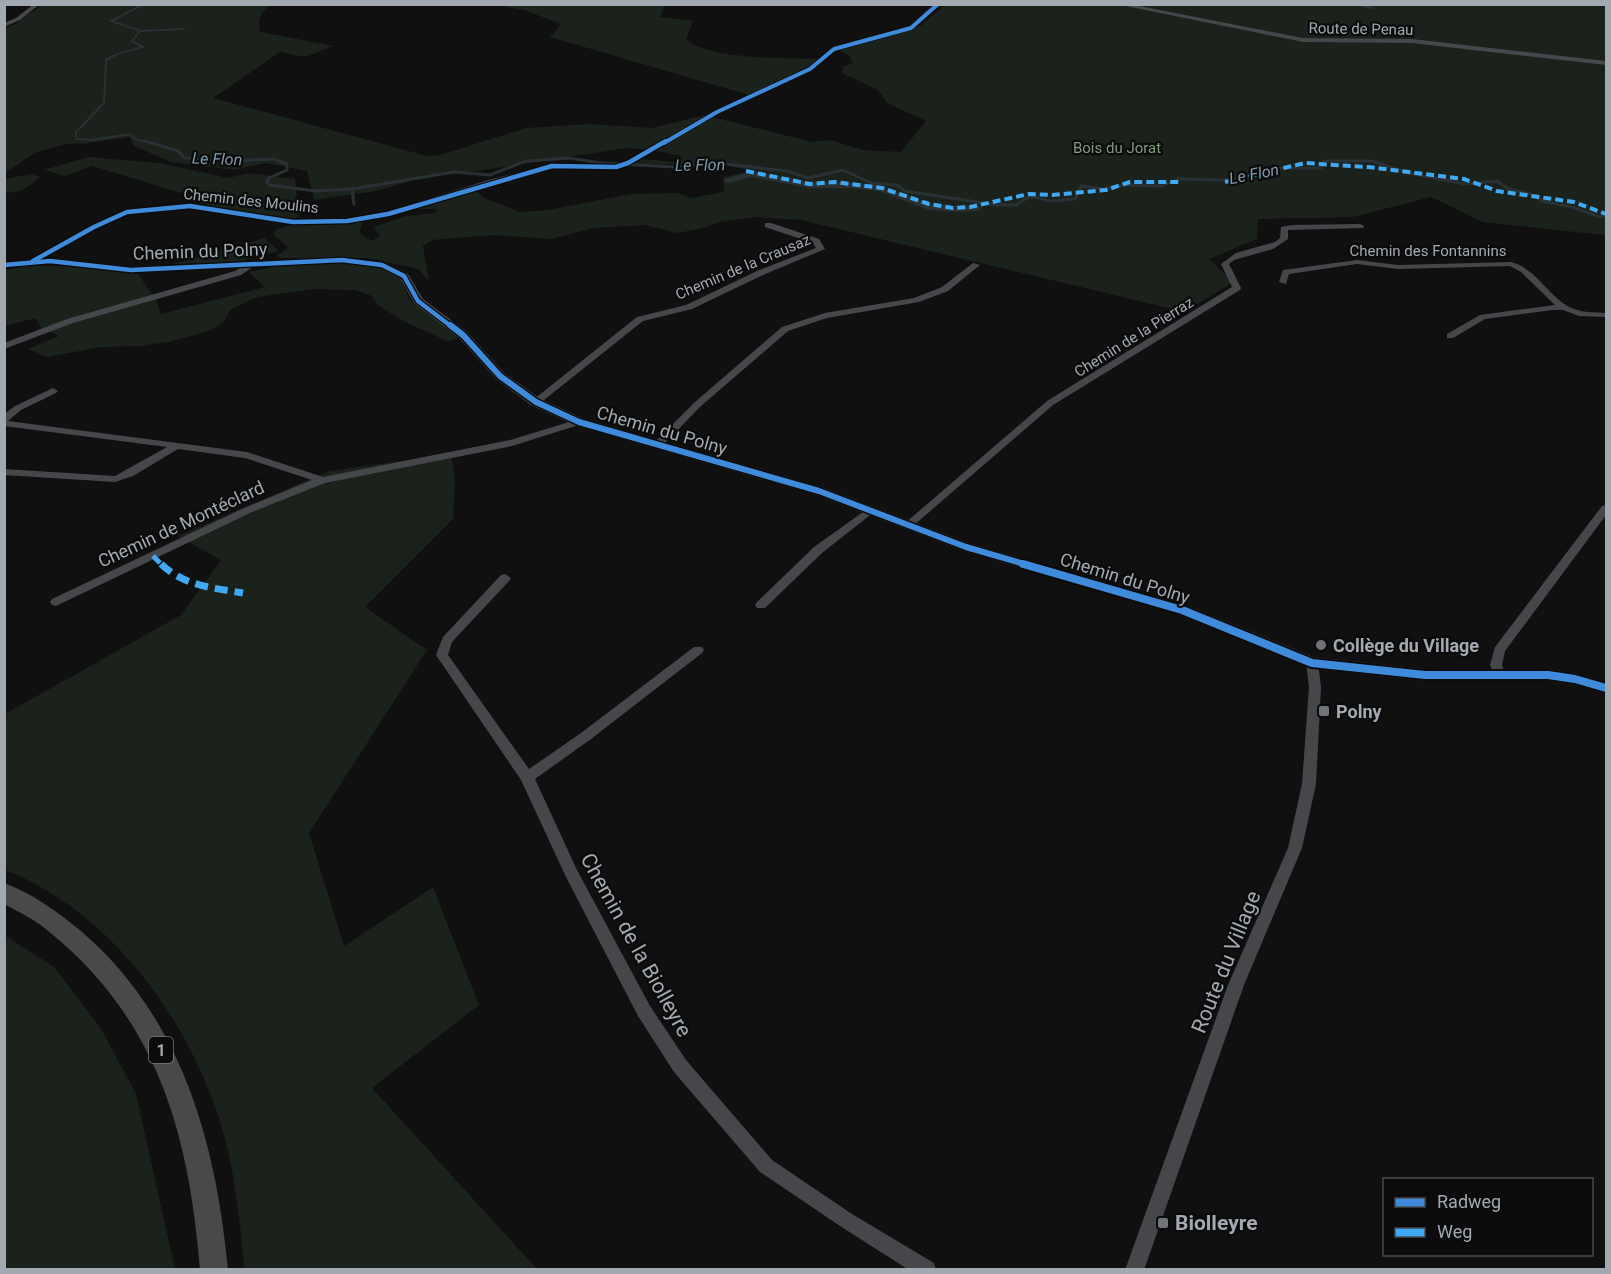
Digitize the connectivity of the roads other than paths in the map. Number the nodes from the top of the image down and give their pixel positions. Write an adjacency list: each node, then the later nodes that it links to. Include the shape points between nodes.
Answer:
1 (38, 4): 4 (street)
2 (938, 4): 8 (street, Chemin des Moulins, via 911,28 834,49 810,69 717,112 616,167 552,166 388,214 347,221 293,222 190,206 127,212)
3 (1118, 4): 5 (street, Route de Penau, via 1294,39 1412,41)
4 (4, 25)
5 (1606, 63)
6 (768, 225): 18 (street, Chemin de la Crausaz, via 819,242 821,249 689,307 640,319)
7 (1360, 226): 28 (street, Chemin de la Pierraz, via 1292,227 1284,229 1284,239 1278,245 1231,257 1225,264 1237,288 1050,404)
8 (33, 261): 9 (street, Chemin du Polny); 11 (street, Chemin du Polny, via 131,270)
9 (4, 265)
10 (976, 265): 22 (street, via 945,289 916,300 825,316 785,329)
11 (250, 266): 16 (street, via 238,273 70,321); 18 (street, Chemin du Polny, via 359,260 391,268 404,276 418,301 463,335 500,376)
12 (1283, 282): 13 (street, Chemin des Fontannins, via 1286,272 1357,262 1398,267 1510,264 1523,268)
13 (1564, 308): 14 (street, Chemin des Fontannins); 15 (street, Chemin des Fontannins, via 1483,317)
14 (1606, 315)
15 (1450, 336)
16 (4, 346)
17 (53, 391): 19 (street)
18 (536, 402): 20 (street, Chemin du Polny)
19 (4, 419)
20 (579, 422): 22 (street, Chemin du Polny); 25 (street, Chemin de Montéclard, via 512,443)
21 (4, 423): 23 (street, Chemin de Montéclard)
22 (657, 445): 27 (street, Chemin du Polny, via 794,483)
23 (175, 448): 24 (street, via 115,479); 25 (street, Chemin de Montéclard, via 247,455)
24 (4, 472)
25 (322, 480): 30 (street, Chemin de Montéclard, via 248,510)
26 (1606, 508): 34 (street, via 1499,650)
27 (870, 510): 28 (street, Chemin du Polny); 31 (street, via 818,550)
28 (909, 524): 33 (street, Chemin du Polny, via 966,547 1182,610)
29 (505, 578): 36 (street, Chemin de la Biolleyre, via 447,640 442,655)
30 (56, 602)
31 (761, 605)
32 (698, 650): 36 (street)
33 (1312, 663): 34 (street, Chemin du Polny, via 1425,675); 40 (street, Route du Village, via 1315,687 1309,784 1295,848 1236,985)
34 (1499, 673): 35 (street, Chemin du Polny, via 1548,675)
35 (1606, 688)
36 (527, 777): 39 (street, Chemin de la Biolleyre, via 571,873 633,991 680,1066 766,1166)
37 (4, 892): 38 (main road, 1, via 44,915 91,953 122,988 154,1035 178,1086 195,1141 207,1198)
38 (214, 1269)
39 (927, 1269)
40 (1134, 1269)

